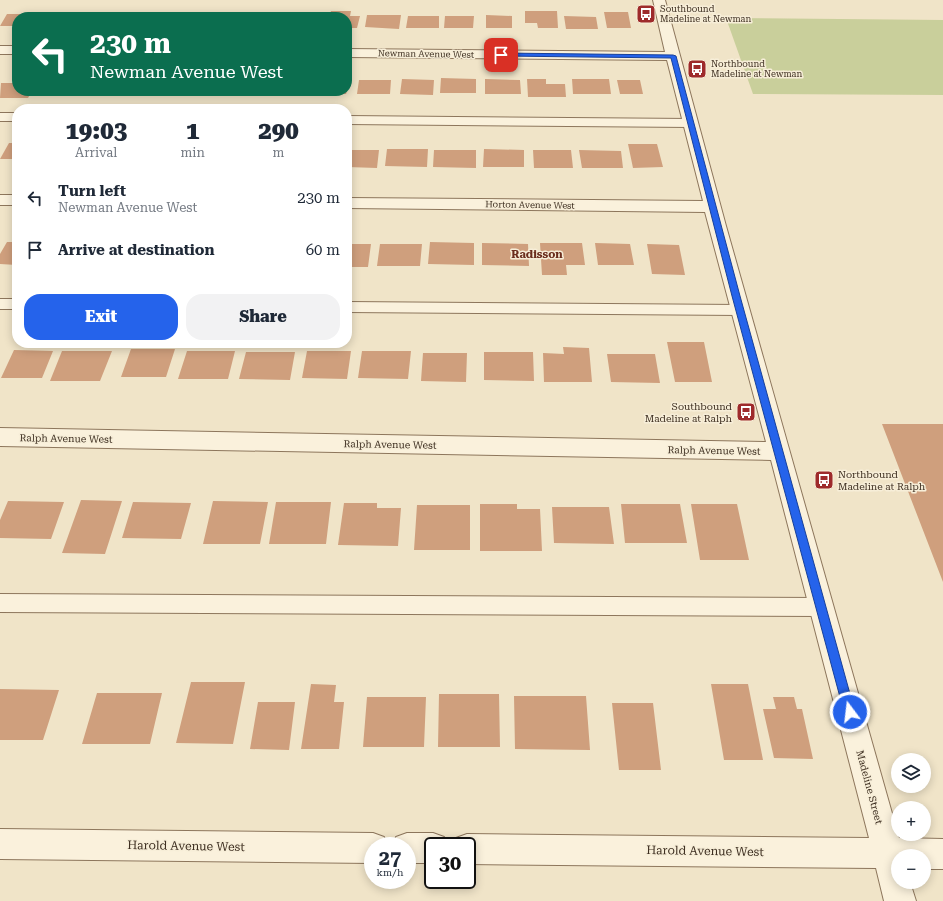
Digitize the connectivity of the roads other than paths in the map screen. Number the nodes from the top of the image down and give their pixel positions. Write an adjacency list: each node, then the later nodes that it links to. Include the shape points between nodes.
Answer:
1 (659, 0): 5 (street, Madeline Street)
2 (0, 50): 3 (street)
3 (12, 50)
4 (352, 53): 5 (street, Newman Avenue West)
5 (673, 56): 9 (street, Madeline Street)
6 (0, 117): 7 (lane)
7 (12, 117)
8 (352, 120): 9 (lane)
9 (691, 123): 13 (street, Madeline Street)
10 (0, 200): 11 (street)
11 (12, 200)
12 (352, 204): 13 (street, Horton Avenue West)
13 (712, 207): 17 (street, Madeline Street)
14 (0, 304): 15 (lane)
15 (12, 304)
16 (352, 307): 17 (lane)
17 (740, 310): 19 (street, Madeline Street)
18 (0, 437): 19 (street, Ralph Avenue West)
19 (779, 451): 21 (street, Madeline Street)
20 (0, 604): 21 (lane)
21 (821, 607): 25 (street, Madeline Street)
22 (0, 844): 23 (street, Harold Avenue West)
23 (364, 848)
24 (476, 849): 25 (street, Harold Avenue West)
25 (888, 854): 26 (street, Harold Avenue West); 27 (street, Madeline Street)
26 (943, 854)
27 (900, 901)

